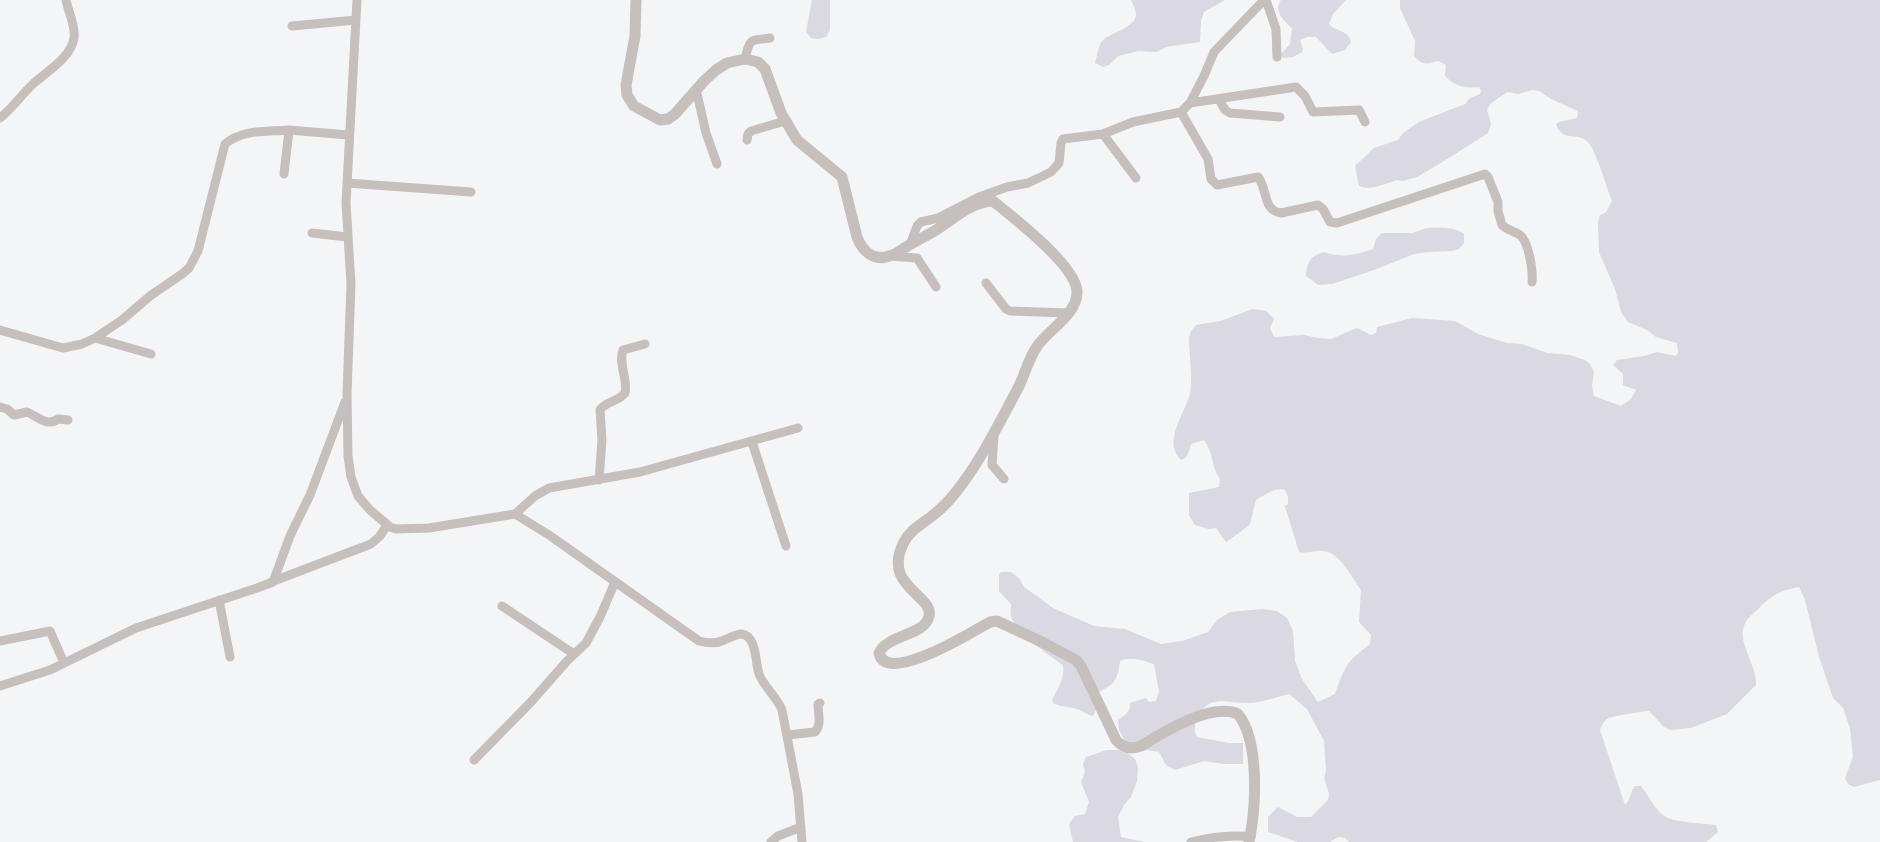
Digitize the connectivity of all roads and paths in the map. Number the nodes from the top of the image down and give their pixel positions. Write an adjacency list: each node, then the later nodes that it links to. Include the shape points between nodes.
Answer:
1 (66, 0): 15 (street, via 74,33 68,51)
2 (357, 0): 5 (street)
3 (636, 0): 10 (street, via 635,36 626,85 630,101 660,120 668,119)
4 (1265, 0): 8 (street, via 1276,29); 12 (street, via 1214,52)
5 (356, 20): 6 (street); 20 (street)
6 (292, 26)
7 (770, 38): 9 (street, via 752,40)
8 (1277, 57)
9 (746, 59): 10 (street, via 727,63); 16 (street, via 758,62 766,69)
10 (696, 90): 22 (street)
11 (1219, 99): 12 (street); 14 (street, via 1230,113); 17 (street, via 1296,87 1314,112 1359,110)
12 (1190, 103): 13 (street)
13 (1180, 112): 19 (street, via 1133,122); 32 (street, via 1205,154 1211,179 1217,185 1258,177 1270,209 1281,214 1318,205 1324,209 1330,222 1337,223 1485,174 1498,202 1502,224 1524,241 1532,267)
14 (1280, 117)
15 (0, 118)
16 (785, 121): 21 (street, via 751,131); 30 (street, via 797,140 842,177 860,246 874,257)
17 (1365, 122)
18 (289, 130): 20 (street); 23 (street); 36 (street, via 243,134 232,137 225,144 198,251 188,268)
19 (1103, 134): 24 (street); 29 (street, via 1062,140 1059,163 1052,172 1028,183 979,197 938,218 921,222)
20 (348, 135): 25 (street)
21 (747, 140)
22 (717, 164)
23 (284, 174)
24 (1136, 178)
25 (347, 183): 26 (street); 28 (street)
26 (471, 192)
27 (312, 233): 28 (street)
28 (347, 237): 39 (street, via 351,284)
29 (910, 245): 30 (street); 34 (street, via 969,207 993,201 1045,245 1071,276 1077,292)
30 (889, 256): 33 (street, via 917,258)
31 (986, 282): 34 (street, via 1010,311)
32 (1532, 282)
33 (936, 287)
34 (1068, 314): 43 (street, via 1037,346)
35 (0, 330): 36 (street, via 63,348)
36 (95, 338): 38 (street)
37 (645, 344): 46 (street, via 623,350 625,393 600,410)
38 (151, 354)
39 (347, 394): 48 (street, via 351,477 358,496); 50 (street, via 310,495)
40 (0, 407): 41 (street, via 14,415 27,412 48,422)
41 (68, 420)
42 (798, 428): 44 (street)
43 (994, 432): 45 (street, via 992,466); 63 (street, via 984,453 956,493 904,541 898,565 909,589 926,603 929,619 921,628 888,643 881,649 880,656 887,663 916,659 997,621 1076,660 1116,740 1126,748 1134,749 1186,719 1225,711 1238,714 1248,729 1252,746 1255,802)
44 (752, 442): 46 (street); 49 (street)
45 (1004, 479)
46 (599, 480): 47 (street, via 549,488)
47 (515, 514): 48 (street, via 429,528 396,529); 51 (street)
48 (388, 525): 50 (street, via 371,544)
49 (786, 546)
50 (271, 582): 52 (street)
51 (614, 582): 55 (street, via 586,643); 60 (street, via 699,641 720,642 739,634 750,639 760,676 779,702)
52 (220, 600): 56 (street); 57 (street, via 136,628)
53 (502, 606): 55 (street)
54 (0, 641): 57 (street, via 50,631)
55 (574, 654): 61 (street)
56 (230, 657)
57 (64, 664): 58 (street)
58 (0, 686)
59 (820, 704): 60 (street, via 815,732)
60 (788, 735): 62 (street)
61 (474, 760)
62 (801, 827): 64 (street); 65 (street)
63 (1250, 839): 66 (street, via 1237,835)
64 (771, 842)
65 (802, 842)
66 (1190, 842)

